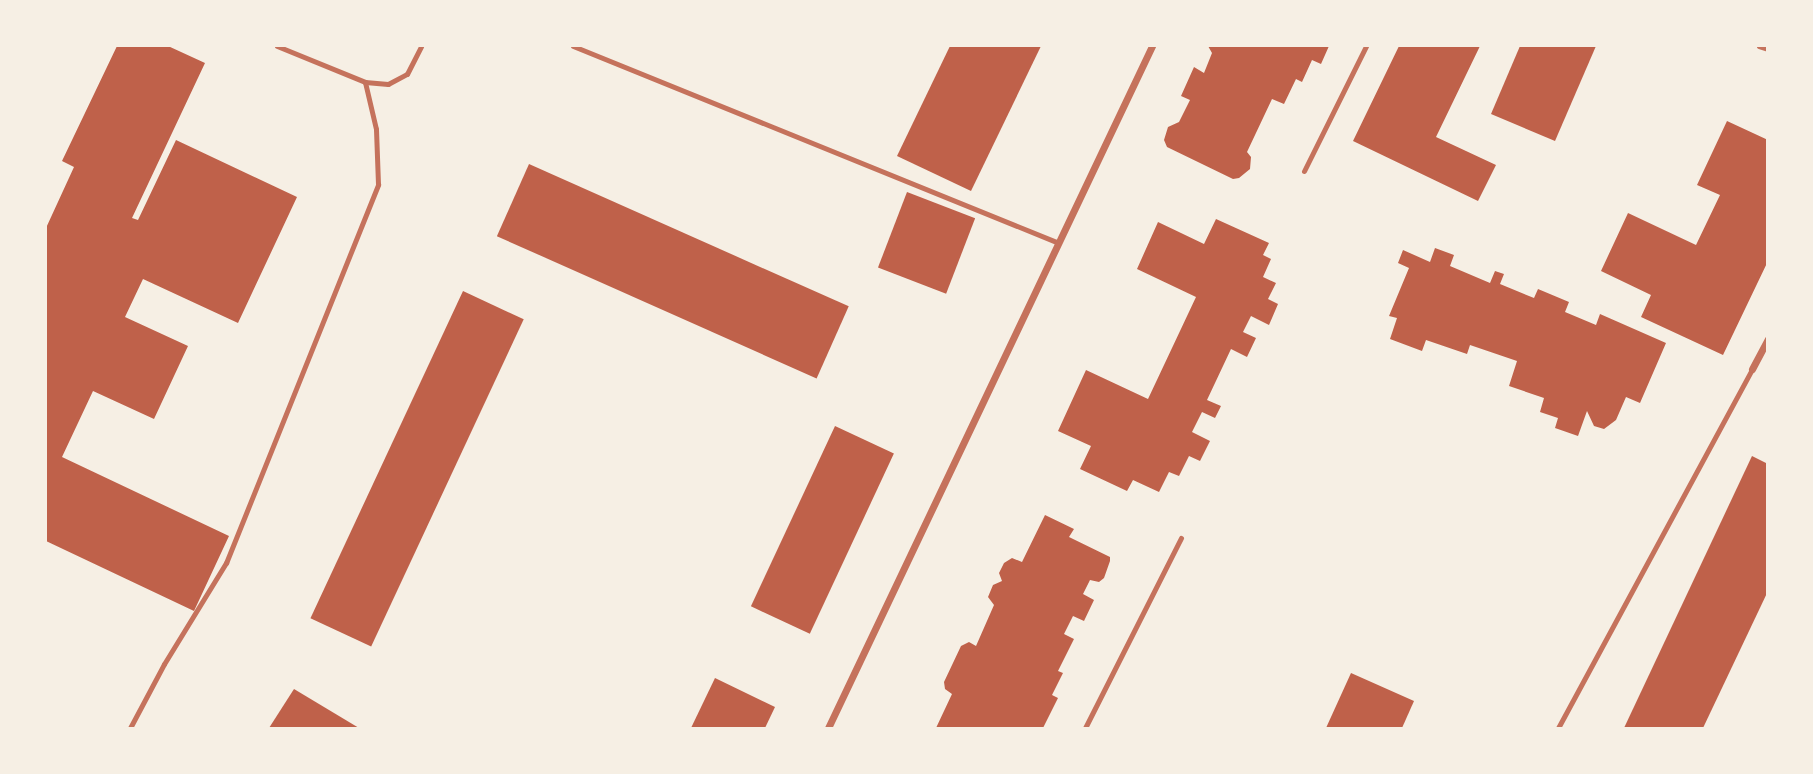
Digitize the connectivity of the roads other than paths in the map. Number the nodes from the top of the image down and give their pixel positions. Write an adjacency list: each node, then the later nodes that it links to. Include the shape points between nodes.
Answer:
1 (277, 46): 8 (lane)
2 (421, 46): 8 (lane, via 407,74 388,84)
3 (573, 46): 10 (lane)
4 (1152, 46): 10 (street)
5 (1366, 46): 9 (lane)
6 (1759, 46): 7 (lane)
7 (1768, 49)
8 (365, 82): 14 (lane, via 376,129 378,184 226,563)
9 (1304, 172)
10 (1059, 243): 15 (street)
11 (1768, 339): 12 (street)
12 (1752, 369): 17 (lane)
13 (1181, 538): 16 (lane)
14 (130, 729)
15 (828, 729)
16 (1085, 729)
17 (1558, 729)

